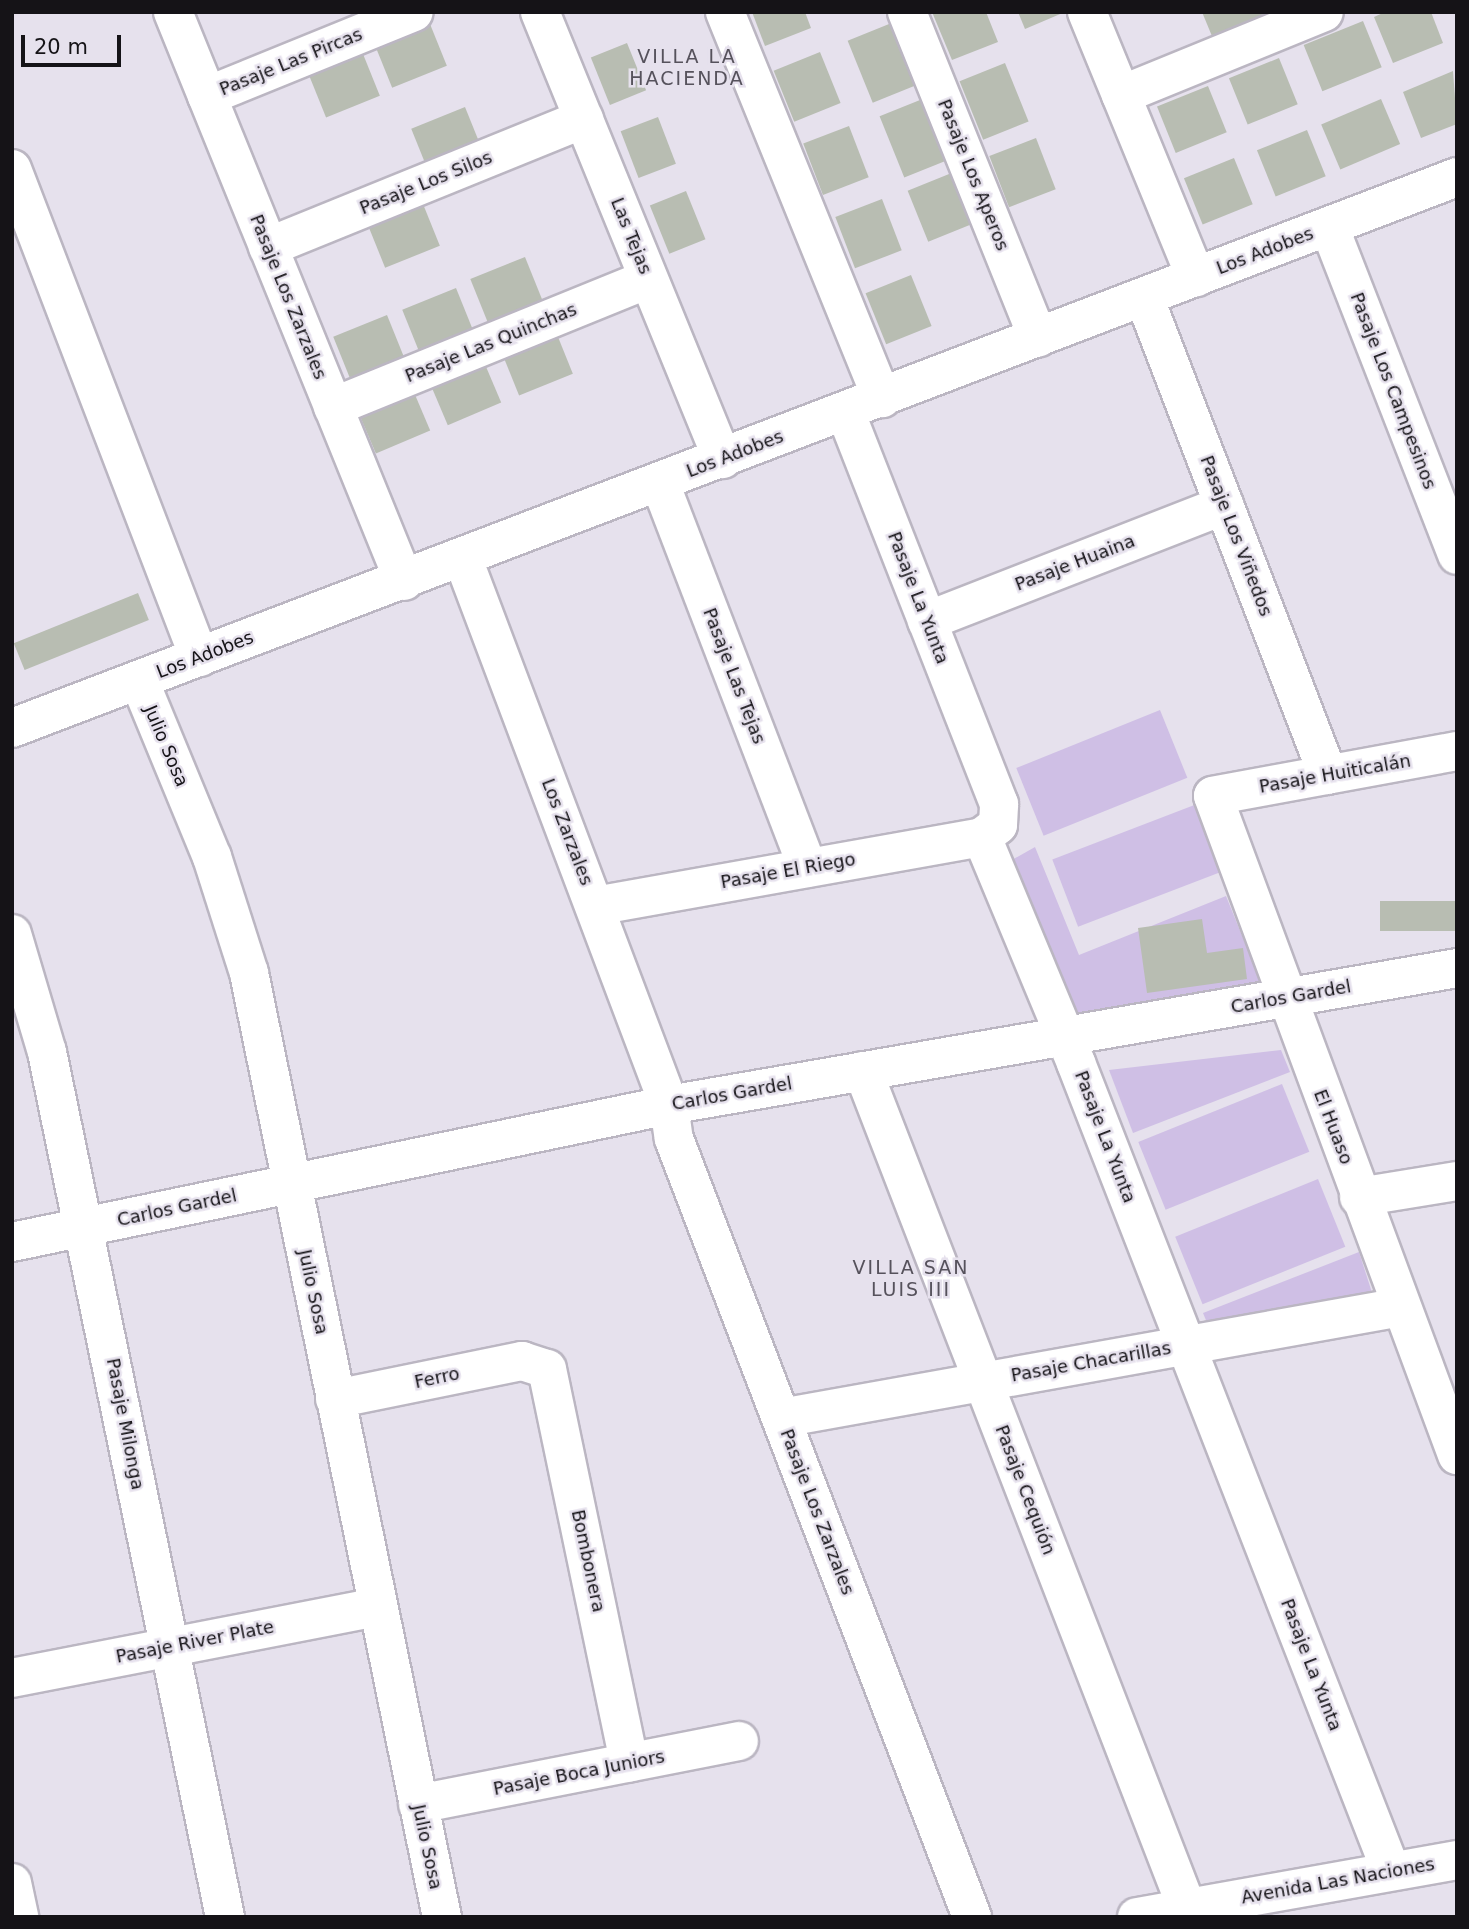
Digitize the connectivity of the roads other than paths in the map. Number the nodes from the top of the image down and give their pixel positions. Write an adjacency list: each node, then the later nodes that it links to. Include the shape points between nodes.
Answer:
1 (173, 12): 10 (street, Pasaje Los Zarzales)
2 (414, 12): 8 (street, Pasaje Las Pircas)
3 (540, 12): 11 (street, Las Tejas)
4 (724, 12): 20 (street)
5 (907, 12): 19 (street, Pasaje Los Aperos)
6 (1087, 12): 9 (street)
7 (1324, 12): 9 (street)
8 (354, 24): 10 (street, Pasaje Las Pircas)
9 (1121, 95): 16 (street)
10 (207, 96): 15 (street, Pasaje Los Zarzales)
11 (583, 119): 15 (street, Pasaje Los Silos); 17 (street, Las Tejas)
12 (12, 169): 30 (street)
13 (1457, 177): 14 (street, Los Adobes)
14 (1329, 226): 16 (street, Los Adobes); 26 (street, Pasaje Los Campesinos)
15 (268, 247): 21 (street, Pasaje Los Zarzales)
16 (1196, 278): 18 (street, Los Adobes)
17 (648, 279): 21 (street, Pasaje Las Quinchas); 23 (street, Las Tejas)
18 (1144, 297): 19 (street, Los Adobes); 25 (street, Pasaje Los Viñedos)
19 (1038, 338): 20 (street, Los Adobes)
20 (882, 398): 22 (street, Los Adobes)
21 (333, 407): 28 (street, Pasaje Los Zarzales)
22 (845, 412): 23 (street, Los Adobes); 29 (street, Pasaje La Yunta)
23 (722, 459): 24 (street, Los Adobes)
24 (660, 483): 27 (street, Los Adobes); 37 (street, Pasaje Las Tejas)
25 (1224, 505): 29 (street, Pasaje Huaina); 34 (street, Pasaje Los Viñedos)
26 (1457, 555)
27 (463, 559): 28 (street, Los Adobes); 38 (street, Los Zarzales)
28 (404, 581): 30 (street, Los Adobes)
29 (927, 621): 36 (street, Pasaje La Yunta, via 999,804 998,825)
30 (199, 657): 31 (street, Los Adobes)
31 (139, 680): 32 (street, Los Adobes); 46 (street, Julio Sosa, via 238,932)
32 (12, 728)
33 (1457, 751): 34 (street, Pasaje Huiticalán)
34 (1328, 775): 35 (street, Pasaje Huiticalán)
35 (1213, 796): 41 (street, El Huaso)
36 (982, 837): 37 (street, Pasaje El Riego); 42 (street, Pasaje La Yunta)
37 (808, 868): 38 (street, Pasaje El Riego)
38 (595, 906): 44 (street, Los Zarzales)
39 (12, 934): 48 (street, Pasaje Milonga, via 34,995)
40 (1457, 968): 41 (street, Carlos Gardel)
41 (1284, 998): 42 (street, Carlos Gardel); 47 (street, El Huaso)
42 (1062, 1037): 43 (street, Carlos Gardel); 51 (street, Pasaje La Yunta)
43 (863, 1071): 44 (street, Carlos Gardel); 53 (street, Pasaje Cequión)
44 (669, 1105): 46 (street, Carlos Gardel); 56 (street, Pasaje Los Zarzales, via 674,1139)
45 (1457, 1181): 47 (street)
46 (290, 1184): 48 (street, Carlos Gardel); 55 (street, Julio Sosa)
47 (1359, 1197): 50 (street, El Huaso)
48 (85, 1227): 49 (street, Carlos Gardel); 59 (street, Pasaje Milonga)
49 (12, 1242)
50 (1401, 1307): 51 (street, Pasaje Chacarillas); 54 (street, El Huaso)
51 (1186, 1345): 53 (street, Pasaje Chacarillas); 65 (street, Pasaje La Yunta)
52 (540, 1363): 55 (street, Ferro, via 522,1361); 62 (street, Bombonera, via 550,1378)
53 (983, 1381): 56 (street, Pasaje Chacarillas); 67 (street, Pasaje Cequión)
54 (1445, 1390): 57 (street, El Huaso)
55 (335, 1399): 58 (street, Julio Sosa)
56 (781, 1418): 71 (street, Pasaje Los Zarzales)
57 (1457, 1455)
58 (377, 1607): 59 (street, Pasaje River Plate); 63 (street, Julio Sosa)
59 (170, 1647): 60 (street, Pasaje River Plate); 69 (street, Pasaje Milonga)
60 (12, 1678)
61 (739, 1741): 62 (street, Pasaje Boca Juniors)
62 (629, 1763): 63 (street, Pasaje Boca Juniors)
63 (418, 1804): 70 (street, Julio Sosa)
64 (1457, 1860): 65 (street, Avenida Las Naciones)
65 (1391, 1871): 67 (street, Avenida Las Naciones)
66 (12, 1883): 68 (street)
67 (1187, 1908): 72 (street, Avenida Las Naciones)
68 (19, 1917)
69 (225, 1917)
70 (442, 1917)
71 (972, 1917)
72 (1137, 1917)

